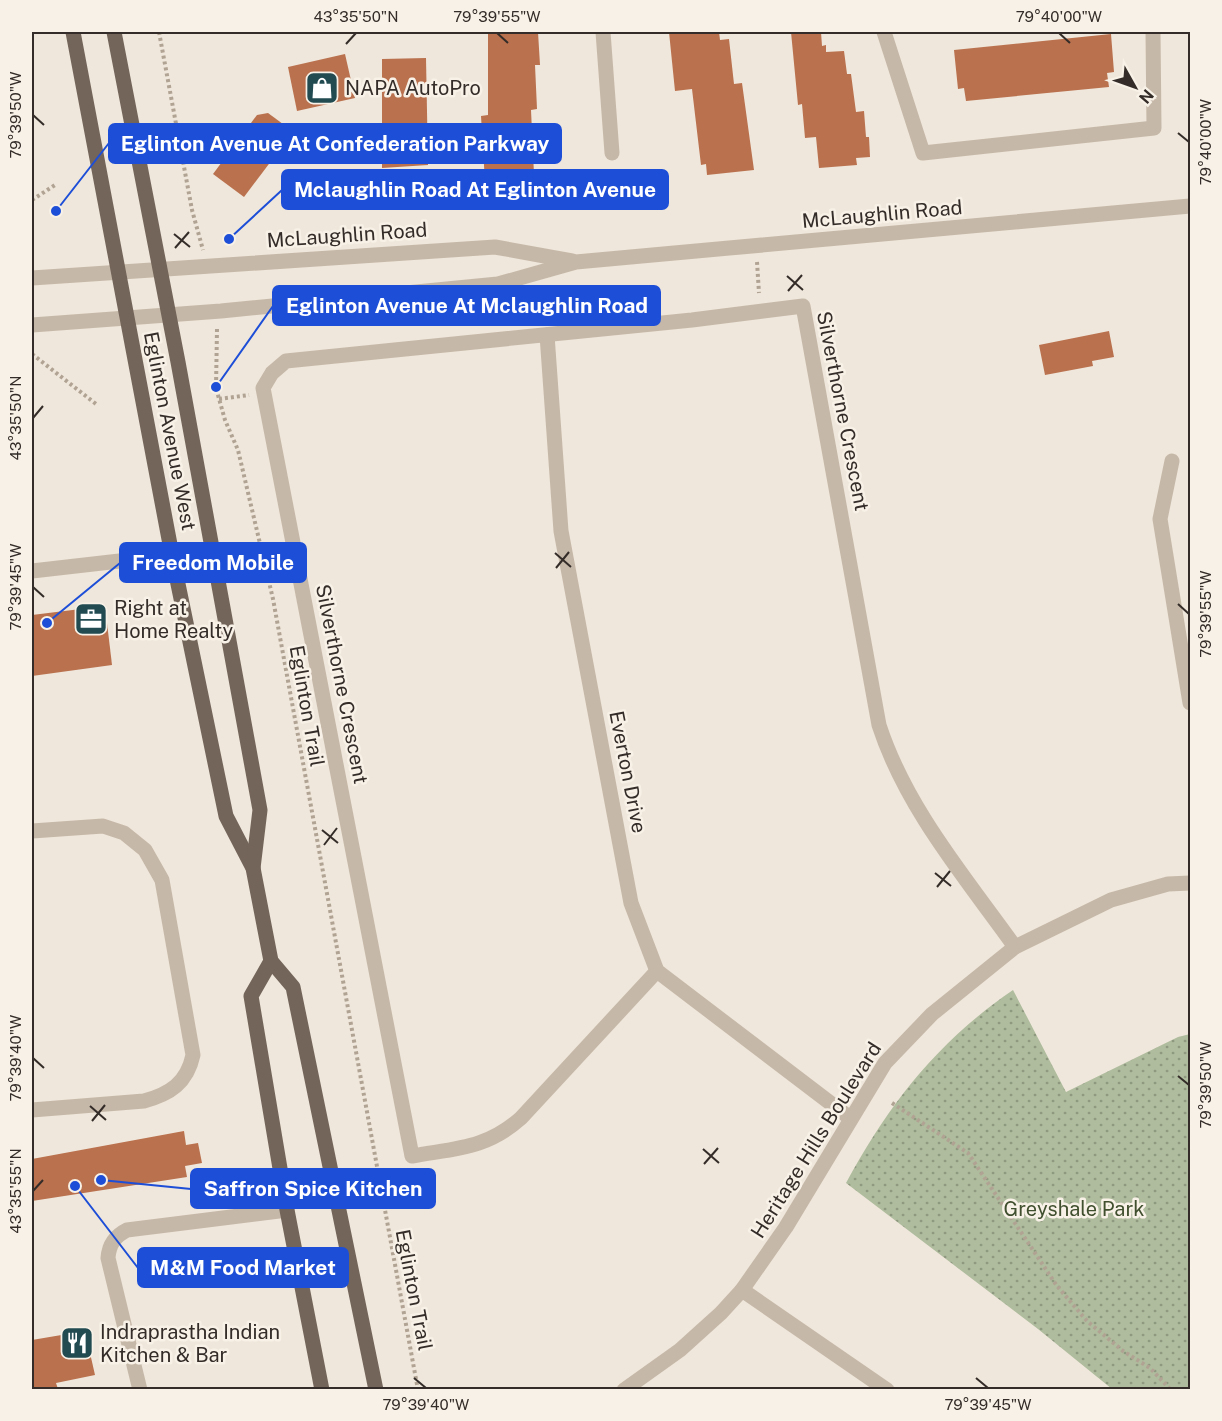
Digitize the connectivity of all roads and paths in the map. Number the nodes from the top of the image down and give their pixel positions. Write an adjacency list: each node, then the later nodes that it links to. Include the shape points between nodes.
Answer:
1 (73, 32): 15 (main road, Eglinton Avenue West)
2 (114, 32): 14 (main road, Eglinton Avenue West)
3 (159, 32): 13 (path)
4 (603, 32): 7 (street)
5 (884, 32): 6 (street, via 923,153 1154,128)
6 (1153, 32)
7 (612, 153)
8 (55, 186): 9 (path)
9 (32, 200)
10 (1191, 206): 11 (street, McLaughlin Road)
11 (756, 246): 12 (street, McLaughlin Road); 18 (path)
12 (576, 262): 13 (street, McLaughlin Road, via 495,247); 17 (street, McLaughlin Road, via 498,284)
13 (206, 265): 14 (street, McLaughlin Road)
14 (160, 268): 15 (street, McLaughlin Road); 19 (main road, Eglinton Avenue West)
15 (118, 271): 16 (street, McLaughlin Road); 20 (main road, Eglinton Avenue West)
16 (32, 278)
17 (214, 311): 19 (street, McLaughlin Road); 25 (path, Eglinton Trail)
18 (760, 311): 22 (street, Silverthorne Crescent); 34 (street, Silverthorne Crescent, via 803,306 879,725 891,761 907,792)
19 (169, 315): 20 (street, McLaughlin Road); 32 (main road, Eglinton Avenue West, via 260,810)
20 (127, 318): 21 (street, McLaughlin Road); 28 (main road, Eglinton Avenue West)
21 (32, 325)
22 (547, 335): 24 (street, Silverthorne Crescent, via 302,357 286,361 272,373 263,387); 36 (street, Everton Drive, via 561,531 631,903)
23 (32, 354): 26 (path)
24 (264, 393): 25 (path); 36 (street, Silverthorne Crescent, via 412,1156 482,1144 504,1133)
25 (219, 399): 45 (path, Eglinton Trail, via 238,450 273,599)
26 (96, 404)
27 (1172, 461): 30 (street, via 1160,519)
28 (172, 555): 29 (street); 32 (main road, Eglinton Avenue West, via 226,816)
29 (32, 571)
30 (1191, 703)
31 (32, 831): 38 (street, via 103,825 124,833 145,850 162,880 193,1055 178,1085 159,1097)
32 (253, 868): 35 (main road, Eglinton Avenue West)
33 (1191, 883): 34 (street, Heritage Hills Boulevard, via 1168,884 1111,900)
34 (1015, 947): 39 (street, Heritage Hills Boulevard, via 932,1014 885,1063)
35 (271, 961): 40 (main road, via 251,996); 44 (main road, Eglinton Avenue West, via 293,987)
36 (657, 972): 39 (street)
37 (892, 1103): 48 (path, via 968,1153 1057,1286 1087,1321 1150,1368)
38 (32, 1110)
39 (850, 1118): 41 (street, Heritage Hills Boulevard, via 786,1227)
40 (287, 1210): 42 (street, via 127,1230 116,1237 108,1258); 43 (main road)
41 (742, 1290): 46 (street, Heritage Hills Boulevard, via 680,1350); 47 (street)
42 (140, 1389)
43 (322, 1389)
44 (376, 1389)
45 (418, 1389)
46 (624, 1389)
47 (887, 1389)
48 (1171, 1389)

